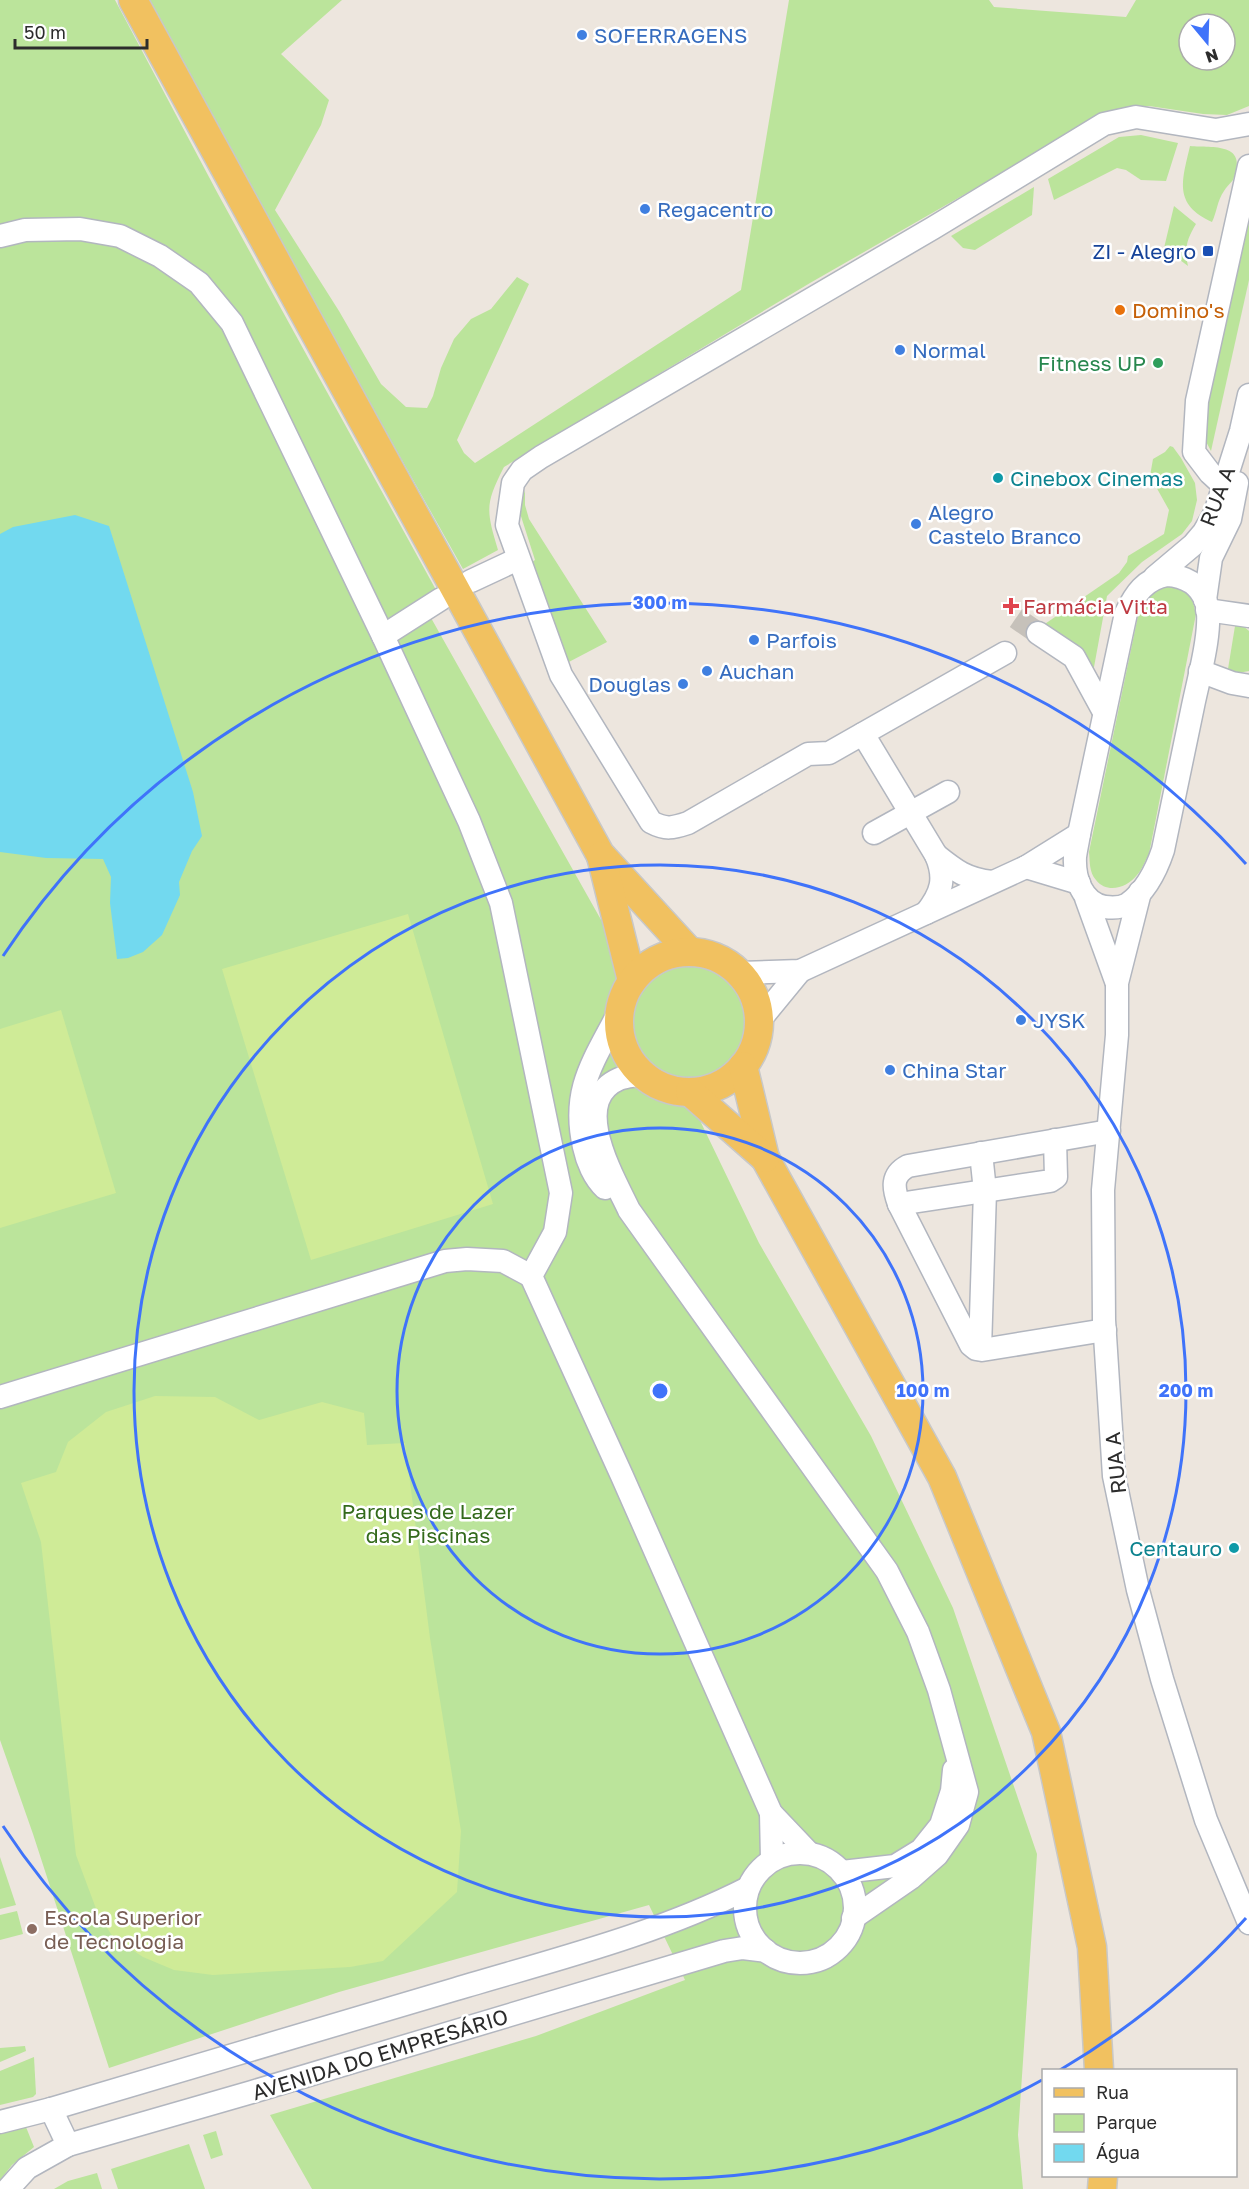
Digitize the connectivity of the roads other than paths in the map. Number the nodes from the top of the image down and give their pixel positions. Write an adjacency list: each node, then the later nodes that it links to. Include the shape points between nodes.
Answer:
1 (133, 0): 25 (main road)
2 (1249, 124): 8 (street, via 1216,130 1136,117 1104,124 789,321 541,457 522,470 513,483 507,525)
3 (1249, 166): 7 (street, via 1197,401 1194,452)
4 (0, 236): 15 (street, via 25,230 80,229 120,236 160,256 199,283 232,323)
5 (1249, 395): 6 (street, RUA A)
6 (1241, 431): 7 (street, RUA A); 12 (street, RUA A, via 1241,460 1230,519 1211,558)
7 (1223, 485): 9 (street, RUA A, via 1215,513 1204,532)
8 (518, 559): 10 (street); 20 (street, via 561,675 651,822 662,828 688,823 808,754 829,753)
9 (1155, 577): 12 (street, via 1186,579 1196,586); 19 (street, RUA A, via 1134,596 1126,613)
10 (471, 581)
11 (441, 599): 15 (street)
12 (1206, 605): 13 (street); 17 (street, RUA A, via 1207,628)
13 (1249, 616)
14 (1038, 633): 19 (street, via 1074,657)
15 (383, 636): 49 (street, via 469,821 501,903 561,1193 555,1232)
16 (1005, 653): 20 (street)
17 (1200, 670): 18 (street); 30 (street, RUA A, via 1163,850)
18 (1249, 686)
19 (1104, 712): 24 (street, RUA A)
20 (863, 734): 22 (street)
21 (948, 792): 22 (street)
22 (910, 813): 23 (street); 26 (street)
23 (874, 834)
24 (1079, 834): 27 (street); 29 (street, RUA A, via 1075,857)
25 (600, 854): 32 (main road); 35 (main road)
26 (936, 855): 28 (street, via 962,875); 31 (street, via 942,870 941,885 936,901)
27 (1026, 867): 28 (street); 29 (street)
28 (992, 882): 31 (street)
29 (1082, 891): 30 (street, via 1100,906 1118,908); 36 (street, RUA A)
30 (1140, 892): 36 (street, RUA A)
31 (926, 913): 33 (street)
32 (690, 952): 34 (main road, via 708,954); 35 (main road, via 657,959)
33 (800, 971): 34 (street); 38 (street)
34 (740, 973): 38 (main road, via 754,995)
35 (632, 981): 37 (main road)
36 (1117, 983): 42 (street, RUA A)
37 (620, 1012): 40 (main road, via 623,1046); 48 (street, via 581,1092 580,1126 586,1157 599,1183)
38 (759, 1021): 39 (main road, via 755,1045)
39 (743, 1066): 41 (main road, via 728,1080); 45 (main road)
40 (642, 1074): 41 (main road, via 657,1084); 48 (street, via 618,1080 602,1093 596,1109 596,1130 606,1162)
41 (690, 1092): 45 (main road)
42 (1109, 1131): 43 (street); 50 (street, RUA A, via 1103,1191)
43 (1055, 1140): 44 (street); 46 (street, via 1056,1177)
44 (981, 1153): 46 (street); 47 (street, via 900,1170 894,1185)
45 (765, 1158): 64 (main road, via 942,1477 1046,1732 1092,1947)
46 (985, 1191): 47 (street); 51 (street)
47 (899, 1204): 51 (street, via 971,1345)
48 (630, 1210): 53 (street, via 887,1571 918,1632)
49 (531, 1276): 52 (street, via 503,1261 445,1261); 54 (street)
50 (1105, 1330): 51 (street); 60 (street, RUA A, via 1114,1476 1138,1590 1206,1820)
51 (980, 1349)
52 (0, 1397)
53 (956, 1748): 57 (street, via 952,1791 941,1825 921,1850 895,1866); 59 (street, via 968,1792 958,1825 937,1855)
54 (771, 1813): 55 (street); 56 (street)
55 (809, 1853): 56 (street, via 790,1853); 57 (street)
56 (772, 1860): 58 (street)
57 (842, 1872): 59 (street, via 852,1889)
58 (748, 1888): 61 (street, via 744,1905 746,1923 753,1938); 62 (street, AVENIDA DO EMPRESÁRIO, via 687,1917)
59 (853, 1918): 61 (street, via 844,1941 815,1961 781,1960)
60 (1249, 1923)
61 (766, 1951): 63 (street, AVENIDA DO EMPRESÁRIO, via 724,1951)
62 (535, 1966): 63 (street); 65 (street, AVENIDA DO EMPRESÁRIO)
63 (546, 2004): 67 (street, AVENIDA DO EMPRESÁRIO)
64 (1099, 2069)
65 (51, 2109): 66 (street, AVENIDA DO EMPRESÁRIO); 67 (street)
66 (0, 2122)
67 (68, 2145): 68 (street, AVENIDA DO EMPRESÁRIO, via 27,2168)
68 (8, 2189)

